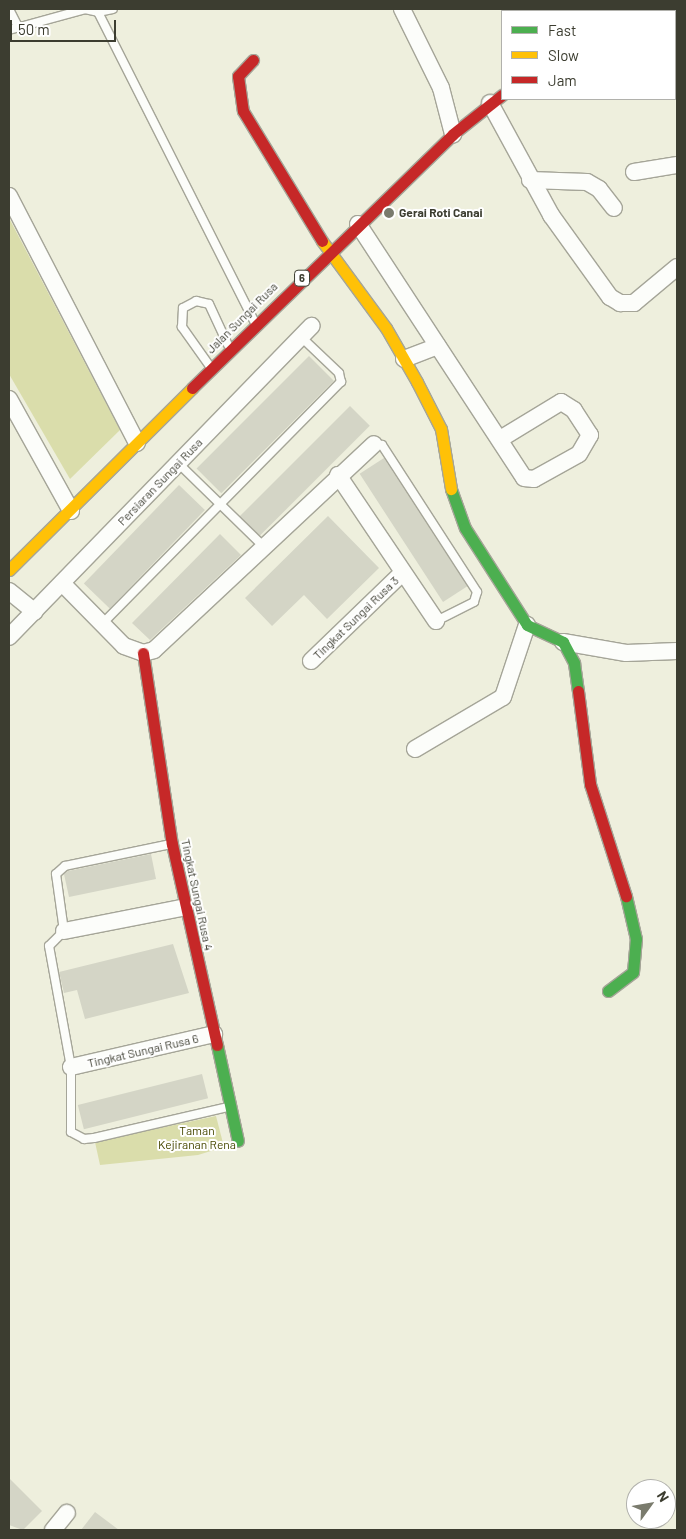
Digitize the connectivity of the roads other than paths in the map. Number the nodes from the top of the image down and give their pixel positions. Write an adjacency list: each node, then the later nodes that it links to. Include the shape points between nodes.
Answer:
1 (9, 9): 6 (lane)
2 (85, 9): 5 (lane); 6 (lane)
3 (114, 9): 5 (lane)
4 (402, 9): 10 (street, via 441,88)
5 (98, 12): 19 (lane)
6 (18, 27): 7 (lane)
7 (9, 30)
8 (253, 60): 17 (street, via 238,76 240,103 299,210)
9 (496, 99): 10 (street, Jalan Sungai Rusa / 6); 13 (street)
10 (454, 134): 16 (street, Jalan Sungai Rusa / 6)
11 (677, 165): 12 (street)
12 (634, 172)
13 (530, 180): 15 (street, via 587,182 599,189); 18 (street, via 598,284 620,304 642,298)
14 (9, 196): 27 (street)
15 (614, 208)
16 (358, 224): 17 (street, Jalan Sungai Rusa / 6); 21 (street)
17 (329, 252): 19 (street, Jalan Sungai Rusa / 6); 23 (street)
18 (677, 268)
19 (255, 323): 22 (street, Jalan Sungai Rusa / 6)
20 (306, 331): 29 (street, Persiaran Sungai Rusa); 31 (lane, via 339,373 341,382)
21 (438, 346): 23 (street); 26 (street)
22 (230, 349): 24 (street, Jalan Sungai Rusa / 6); 24 (lane, via 209,304 196,300 183,308 182,327)
23 (404, 358): 41 (street, via 441,430 456,507)
24 (212, 368): 27 (street, Jalan Sungai Rusa / 6)
25 (9, 399): 32 (street)
26 (502, 438): 26 (street, via 561,402 574,410 590,435 579,454 529,480)
27 (137, 443): 32 (street, Jalan Sungai Rusa / 6)
28 (374, 444): 30 (street); 39 (lane, via 382,445 477,592 474,602)
29 (178, 463): 31 (lane); 36 (street, Persiaran Sungai Rusa)
30 (338, 475): 33 (street); 35 (street)
31 (220, 504): 33 (lane); 40 (lane)
32 (71, 511): 34 (street, Jalan Sungai Rusa / 6)
33 (262, 545): 45 (street, via 158,647)
34 (9, 570)
35 (401, 574): 39 (street); 46 (street, Tingkat Sungai Rusa 3)
36 (62, 583): 38 (street, Persiaran Sungai Rusa); 40 (street)
37 (9, 590): 38 (street)
38 (35, 612): 42 (street, Persiaran Sungai Rusa)
39 (436, 622)
40 (101, 625): 45 (street, via 124,646)
41 (527, 625): 43 (street); 47 (street, via 503,697)
42 (9, 637)
43 (563, 642): 44 (street, via 626,654); 51 (street, via 574,662 580,691 590,784 619,866 636,938 634,972)
44 (677, 651)
45 (144, 653): 48 (street, Tingkat Sungai Rusa 4)
46 (310, 661)
47 (414, 748)
48 (172, 844): 49 (street, Tingkat Sungai Rusa 4); 50 (lane, via 60,869 56,881)
49 (186, 907): 50 (street); 52 (street, Tingkat Sungai Rusa 4)
50 (64, 931): 53 (lane, via 49,946)
51 (608, 991)
52 (214, 1034): 53 (street, Tingkat Sungai Rusa 6); 54 (street, Tingkat Sungai Rusa 4)
53 (71, 1067): 54 (lane, via 71,1132 84,1139)
54 (230, 1107): 55 (street, Tingkat Sungai Rusa 4)
55 (238, 1141)
56 (67, 1512): 57 (street)
57 (53, 1530)

